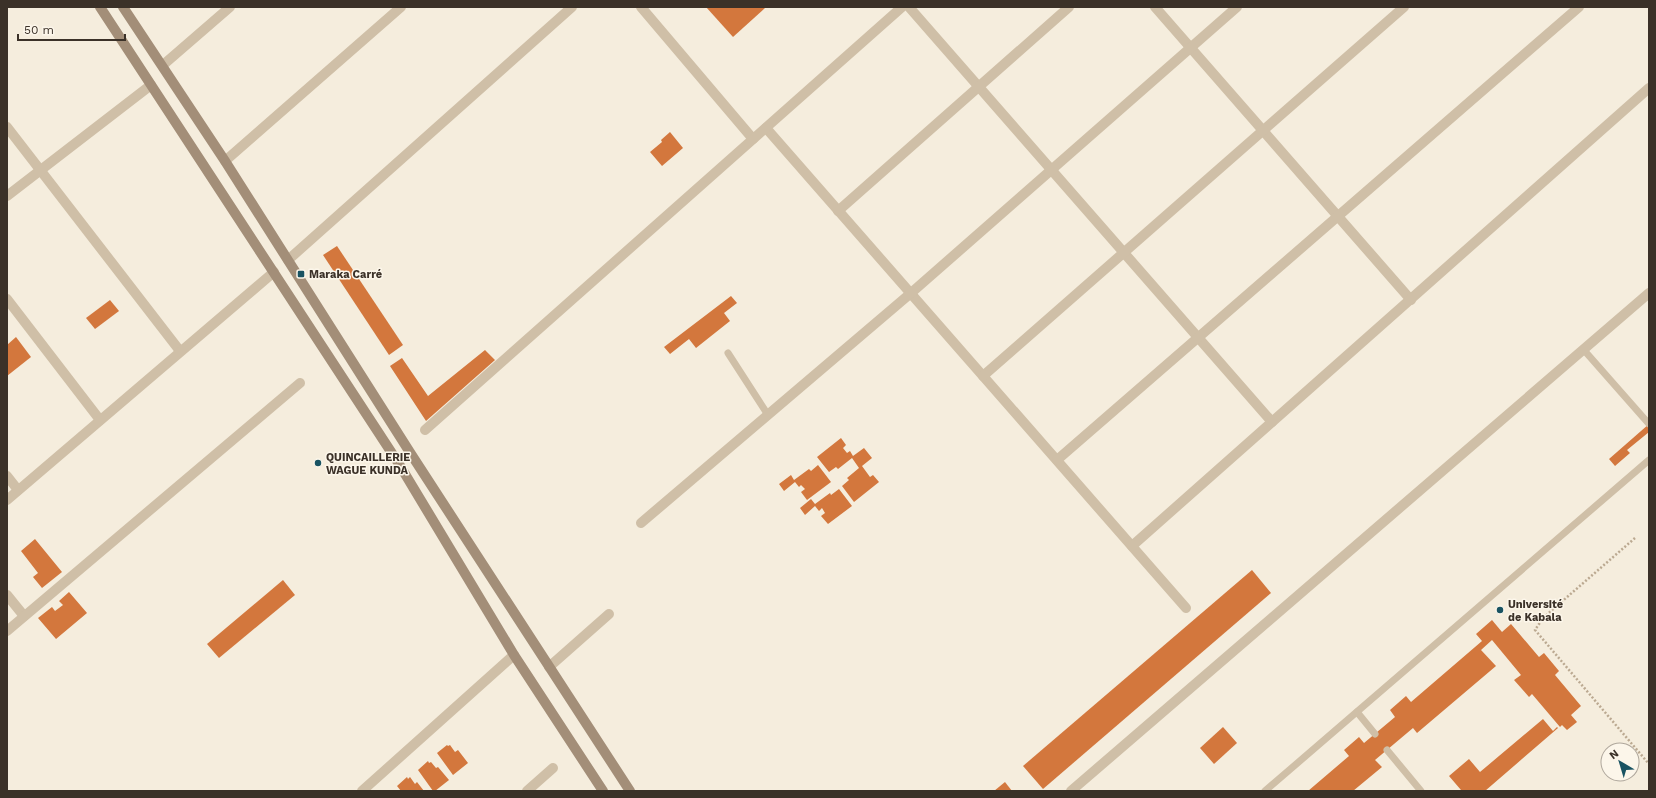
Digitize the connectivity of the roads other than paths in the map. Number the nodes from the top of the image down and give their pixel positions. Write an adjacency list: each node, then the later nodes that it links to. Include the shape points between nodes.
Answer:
1 (100, 7): 16 (main road)
2 (123, 7): 15 (main road)
3 (230, 7): 15 (street)
4 (401, 7): 23 (street)
5 (572, 7): 30 (street)
6 (642, 7): 22 (street)
7 (902, 7): 20 (street)
8 (909, 7): 17 (street)
9 (1069, 7): 17 (street)
10 (1155, 7): 14 (street)
11 (1238, 7): 14 (street)
12 (1404, 7): 21 (street)
13 (1579, 7): 28 (street)
14 (1191, 48): 21 (street); 25 (street)
15 (163, 66): 23 (main road)
16 (151, 85): 24 (street); 31 (main road)
17 (979, 86): 25 (street); 27 (street)
18 (1649, 88): 35 (street)
19 (7, 127): 24 (street)
20 (766, 128): 22 (street); 27 (street)
21 (1263, 131): 28 (street); 29 (street)
22 (753, 139): 46 (street)
23 (225, 161): 30 (main road)
24 (40, 170): 26 (street); 38 (street)
25 (1052, 170): 29 (street); 32 (street)
26 (7, 196)
27 (838, 210): 32 (street)
28 (1338, 216): 35 (street); 36 (street)
29 (1124, 253): 36 (street); 40 (street)
30 (288, 260): 60 (main road)
31 (274, 272): 38 (street); 59 (main road, via 398,464)
32 (911, 293): 40 (street); 42 (street)
33 (1649, 293): 37 (street)
34 (7, 300): 43 (street)
35 (1411, 300): 44 (street)
36 (1198, 337): 44 (street); 47 (street)
37 (1583, 349): 45 (lane); 69 (street)
38 (180, 351): 43 (street)
39 (728, 353): 42 (lane)
40 (983, 376): 47 (street)
41 (300, 382): 57 (street)
42 (768, 415): 52 (street)
43 (100, 420): 50 (street)
44 (1272, 422): 53 (street)
45 (1649, 424)
46 (425, 430)
47 (1057, 460): 53 (street)
48 (1649, 460): 61 (lane)
49 (7, 476): 50 (street)
50 (18, 490): 51 (street)
51 (7, 500)
52 (641, 523)
53 (1132, 546): 55 (street)
54 (7, 595): 57 (street)
55 (1186, 608)
56 (609, 614): 60 (street)
57 (24, 616): 58 (street)
58 (7, 631)
59 (514, 655): 65 (street); 67 (main road)
60 (549, 667): 68 (main road)
61 (1357, 712): 62 (lane); 70 (lane)
62 (1375, 734)
63 (1387, 750): 71 (lane)
64 (553, 768): 66 (street)
65 (362, 791)
66 (527, 791)
67 (603, 791)
68 (630, 791)
69 (1071, 791)
70 (1265, 791)
71 (1421, 791)

